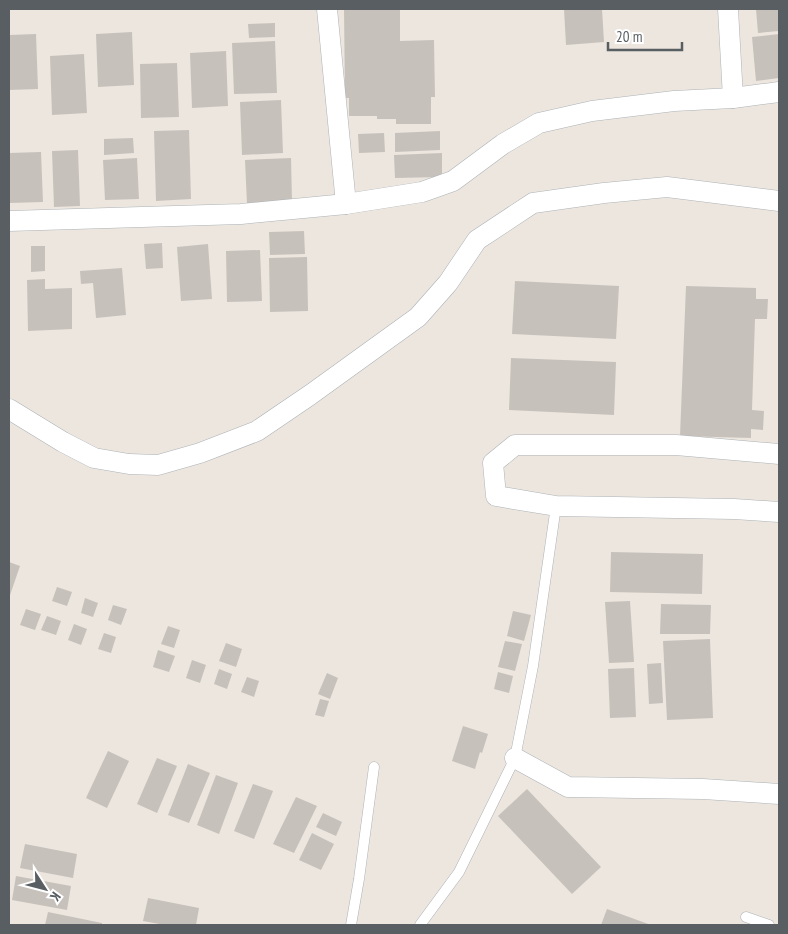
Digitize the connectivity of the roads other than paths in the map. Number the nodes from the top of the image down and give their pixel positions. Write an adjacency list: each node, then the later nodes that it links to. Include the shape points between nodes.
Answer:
1 (327, 9): 6 (street)
2 (728, 9): 4 (street)
3 (779, 92): 4 (street)
4 (733, 98): 6 (street, via 592,111 539,123 454,181 422,192)
5 (779, 201): 8 (street, via 667,187 533,203 477,240 448,283 418,317 310,395 257,431 158,465 94,458)
6 (346, 204): 7 (street, via 241,214)
7 (9, 220)
8 (9, 409)
9 (779, 454): 10 (street, via 676,445 515,445 493,463 496,496)
10 (556, 506): 11 (street); 12 (lane, via 533,666)
11 (779, 512)
12 (515, 758): 14 (street, via 568,787 704,789); 17 (lane, via 459,872)
13 (374, 767): 16 (lane)
14 (779, 794)
15 (746, 917): 18 (lane)
16 (352, 925)
17 (420, 925)
18 (768, 925)

